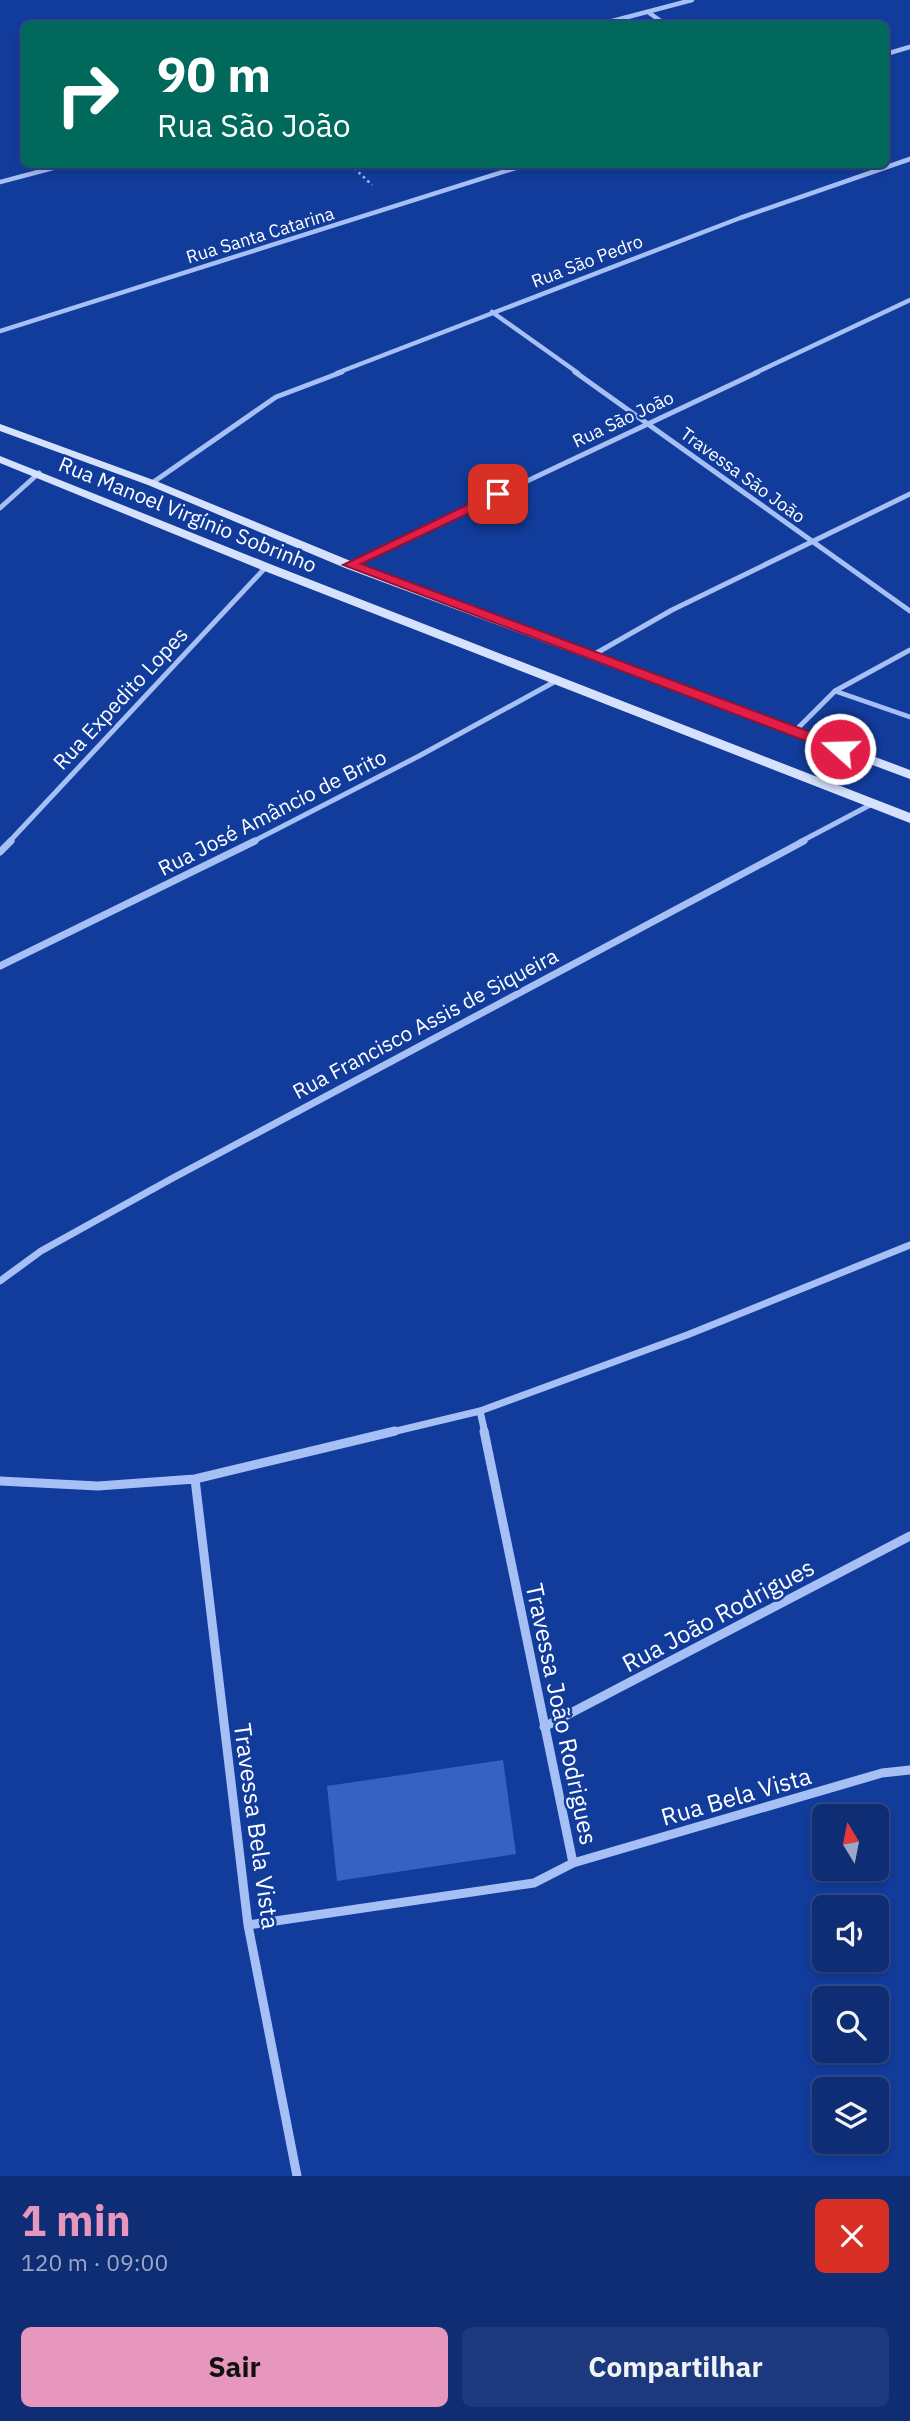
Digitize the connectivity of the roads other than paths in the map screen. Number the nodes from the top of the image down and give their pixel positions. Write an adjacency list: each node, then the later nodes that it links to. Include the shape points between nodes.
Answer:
1 (692, 0): 2 (street)
2 (649, 12): 3 (street); 4 (street)
3 (613, 21)
4 (661, 21)
5 (910, 47): 6 (street)
6 (889, 53)
7 (910, 159): 8 (street, Rua São Pedro)
8 (889, 166)
9 (53, 168): 12 (street)
10 (515, 168): 15 (street, Rua Santa Catarina)
11 (884, 168): 14 (street, Rua São Pedro)
12 (0, 182)
13 (910, 300): 16 (street, Rua São João)
14 (492, 312): 16 (street, Travessa São João); 20 (street, Rua São Pedro, via 276,397)
15 (0, 331)
16 (647, 423): 23 (street, Travessa São João); 24 (street, Rua São João)
17 (0, 427): 20 (main road, Rua Manoel Virgínio Sobrinho)
18 (0, 459): 19 (main road, Rua Manoel Virgínio Sobrinho)
19 (39, 473): 22 (street); 25 (main road, Rua Manoel Virgínio Sobrinho)
20 (152, 483): 24 (main road, Rua Manoel Virgínio Sobrinho)
21 (910, 494): 23 (street)
22 (0, 508)
23 (811, 541): 26 (street, Travessa São João); 28 (street)
24 (349, 565): 28 (main road, Rua Manoel Virgínio Sobrinho)
25 (266, 567): 29 (main road, Rua Manoel Virgínio Sobrinho); 36 (street, Rua Expedito Lopes)
26 (910, 611)
27 (910, 650): 30 (street)
28 (593, 655): 32 (main road, Rua Manoel Virgínio Sobrinho)
29 (556, 681): 34 (main road, Rua Manoel Virgínio Sobrinho); 37 (street, Rua José Amâncio de Brito, via 365,784)
30 (835, 691): 31 (lane); 32 (street)
31 (910, 717)
32 (794, 732): 33 (main road, Rua Manoel Virgínio Sobrinho)
33 (910, 775)
34 (873, 804): 35 (main road, Rua Manoel Virgínio Sobrinho); 39 (street, Rua Francisco Assis de Siqueira, via 171,1179 41,1251)
35 (910, 818)
36 (0, 852)
37 (0, 966)
38 (910, 1245): 40 (street, via 687,1335)
39 (0, 1281)
40 (480, 1411): 41 (street); 44 (street, Travessa João Rodrigues)
41 (195, 1479): 42 (street, via 98,1486); 47 (street, Travessa Bela Vista)
42 (0, 1481)
43 (910, 1536): 44 (street, Rua João Rodrigues)
44 (544, 1727): 46 (street, Travessa João Rodrigues)
45 (910, 1770): 46 (street, Rua Bela Vista, via 882,1773)
46 (573, 1863): 47 (street, Travessa João Rodrigues, via 534,1883)
47 (248, 1925): 48 (street, Travessa Bela Vista)
48 (297, 2176)

